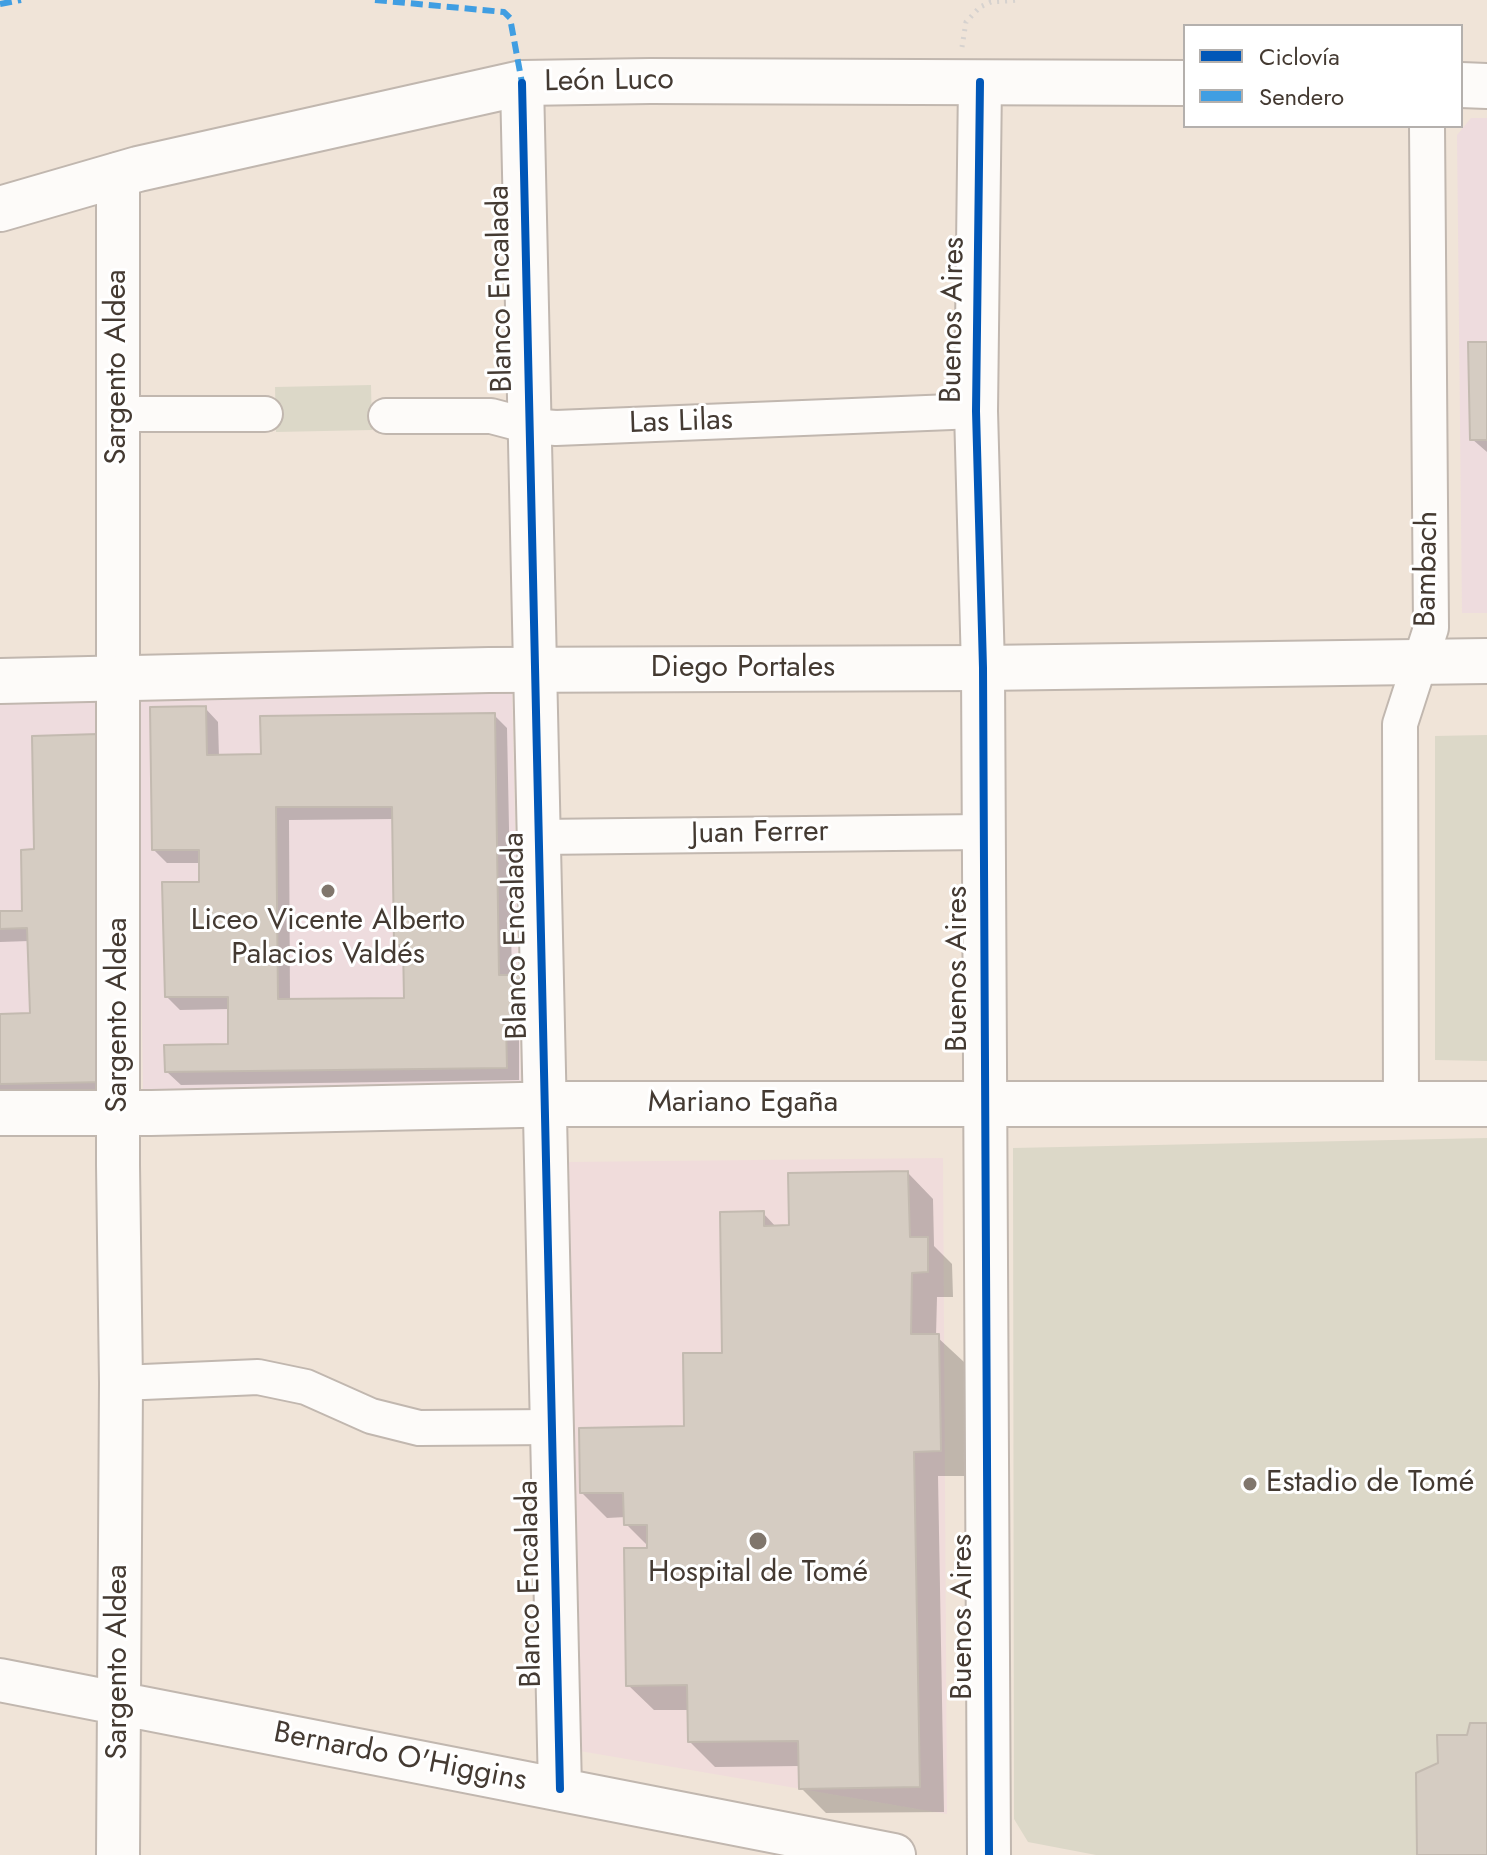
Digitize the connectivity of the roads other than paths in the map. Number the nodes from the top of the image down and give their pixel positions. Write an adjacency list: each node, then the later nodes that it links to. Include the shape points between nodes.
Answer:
1 (959, 82): 2 (main road, León Luco); 3 (main road, León Luco); 9 (street, Buenos Aires)
2 (522, 83): 7 (main road, León Luco); 13 (street, Blanco Encalada)
3 (1183, 83)
4 (1463, 85): 5 (main road)
5 (1487, 86)
6 (1427, 128): 15 (street, Bambach, via 1431,628)
7 (118, 174): 8 (main road, León Luco); 10 (street, Sargento Aldea)
8 (0, 209)
9 (976, 411): 13 (street, Las Lilas); 16 (street, Buenos Aires)
10 (118, 414): 11 (street); 18 (street, Sargento Aldea)
11 (265, 414)
12 (386, 416): 13 (street, Las Lilas, via 491,416)
13 (529, 426): 17 (street, Blanco Encalada)
14 (1487, 661): 15 (main road, Diego Portales)
15 (1420, 662): 16 (main road, Diego Portales); 24 (street, Bambach, via 1400,724)
16 (983, 668): 17 (main road, Diego Portales); 20 (street, Buenos Aires)
17 (535, 671): 18 (main road, Diego Portales); 21 (street, Blanco Encalada)
18 (118, 679): 19 (main road, Diego Portales); 26 (street, Sargento Aldea)
19 (0, 681)
20 (982, 832): 21 (street, Juan Ferrer); 22 (street, Buenos Aires)
21 (539, 837): 23 (street, Blanco Encalada)
22 (983, 1103): 23 (main road, Mariano Egaña); 24 (main road, Mariano Egaña); 35 (street, Buenos Aires)
23 (545, 1104): 26 (main road, Mariano Egaña); 29 (street, Blanco Encalada)
24 (1401, 1104): 25 (main road, Mariano Egaña)
25 (1487, 1104)
26 (120, 1112): 27 (main road, Mariano Egaña); 28 (street, Sargento Aldea)
27 (0, 1113)
28 (121, 1383): 29 (street, via 258,1377 306,1387 381,1419 419,1428); 31 (street, Sargento Aldea)
29 (552, 1427): 32 (street, Blanco Encalada)
30 (0, 1680): 31 (street, Bernardo O'Higgins)
31 (118, 1703): 32 (street, Bernardo O'Higgins); 33 (street, Sargento Aldea)
32 (560, 1789): 34 (street, Bernardo O'Higgins)
33 (118, 1855)
34 (894, 1855)
35 (989, 1855)

